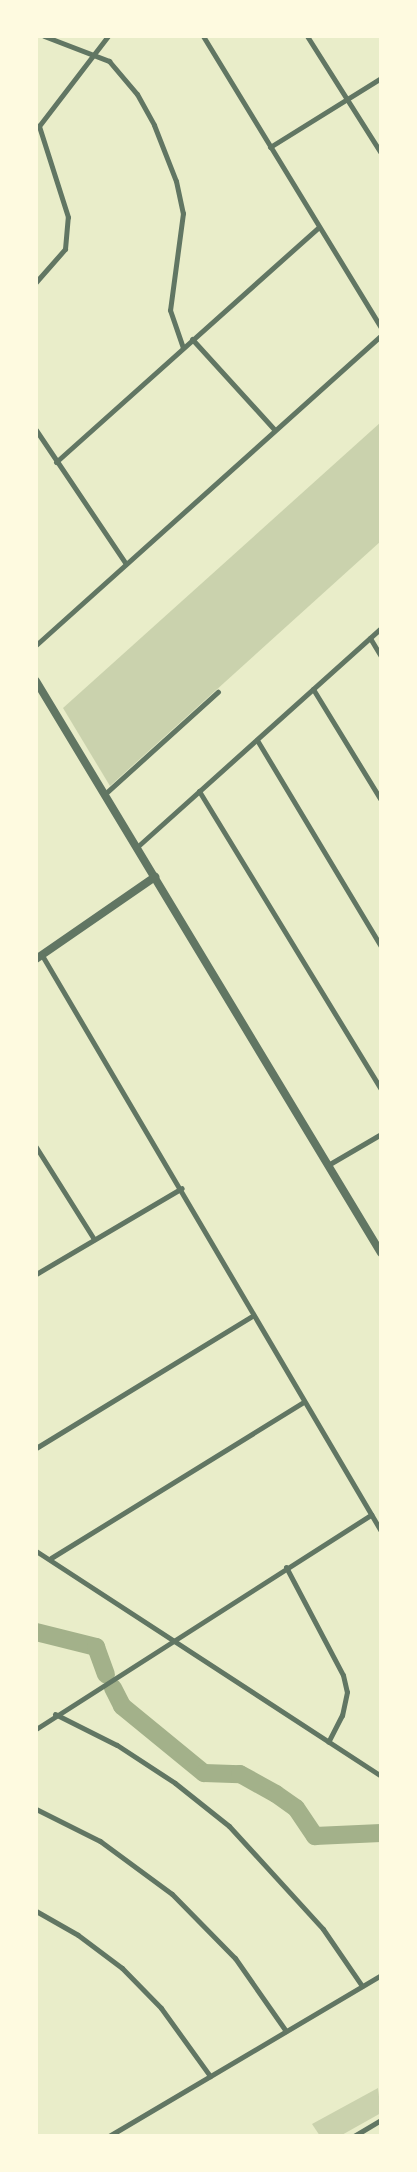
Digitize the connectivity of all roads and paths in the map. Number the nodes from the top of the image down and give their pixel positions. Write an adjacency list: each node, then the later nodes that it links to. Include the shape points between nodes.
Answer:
1 (44, 36): 5 (street)
2 (108, 36): 5 (street)
3 (203, 36): 8 (street)
4 (307, 36): 7 (street)
5 (96, 54): 11 (street, via 39,126 68,217 65,249); 15 (street, via 109,61 137,94 176,181 183,213 170,310)
6 (381, 78): 7 (street)
7 (346, 97): 8 (street); 9 (street)
8 (270, 147): 10 (street)
9 (381, 153)
10 (318, 228): 12 (street); 14 (street)
11 (36, 282)
12 (381, 328)
13 (381, 335): 16 (street)
14 (192, 339): 15 (street); 16 (street)
15 (183, 347): 18 (street)
16 (274, 429): 19 (street)
17 (36, 430): 18 (street)
18 (56, 462): 19 (street)
19 (126, 564): 22 (street)
20 (381, 628): 21 (street)
21 (370, 638): 23 (street); 25 (street)
22 (36, 646)
23 (381, 656)
24 (36, 681): 29 (street)
25 (313, 689): 27 (street); 30 (street)
26 (218, 692): 29 (street)
27 (257, 740): 28 (street); 33 (street)
28 (199, 791): 31 (street); 35 (street)
29 (105, 794): 31 (street)
30 (381, 800)
31 (137, 847): 32 (street)
32 (155, 877): 34 (street); 38 (street)
33 (381, 946)
34 (39, 958): 39 (street)
35 (381, 1090)
36 (381, 1134): 38 (street)
37 (36, 1147): 40 (street)
38 (328, 1165): 41 (street)
39 (182, 1188): 40 (street); 44 (street)
40 (94, 1239): 43 (street)
41 (378, 1243): 42 (street)
42 (381, 1253)
43 (36, 1274)
44 (251, 1317): 45 (street); 46 (street)
45 (304, 1402): 47 (street); 50 (street)
46 (36, 1448)
47 (371, 1515): 48 (street); 51 (street)
48 (381, 1531)
49 (36, 1551): 50 (street)
50 (51, 1558): 52 (street)
51 (286, 1567): 52 (street); 55 (street, via 343,1675 347,1692 342,1715)
52 (172, 1639): 53 (street); 55 (street)
53 (55, 1714): 54 (street); 60 (street, via 133,1756 229,1826 323,1928)
54 (36, 1729)
55 (328, 1742): 56 (street)
56 (381, 1776)
57 (36, 1809): 61 (street, via 100,1841 172,1894 234,1958)
58 (36, 1911): 62 (street, via 78,1935 122,1968 161,2008)
59 (381, 1975): 60 (street)
60 (362, 1986): 61 (street)
61 (286, 2031): 62 (street)
62 (210, 2076): 65 (street)
63 (381, 2120): 64 (street)
64 (364, 2129): 66 (street); 67 (street)
65 (109, 2136)
66 (354, 2136)
67 (368, 2136)

